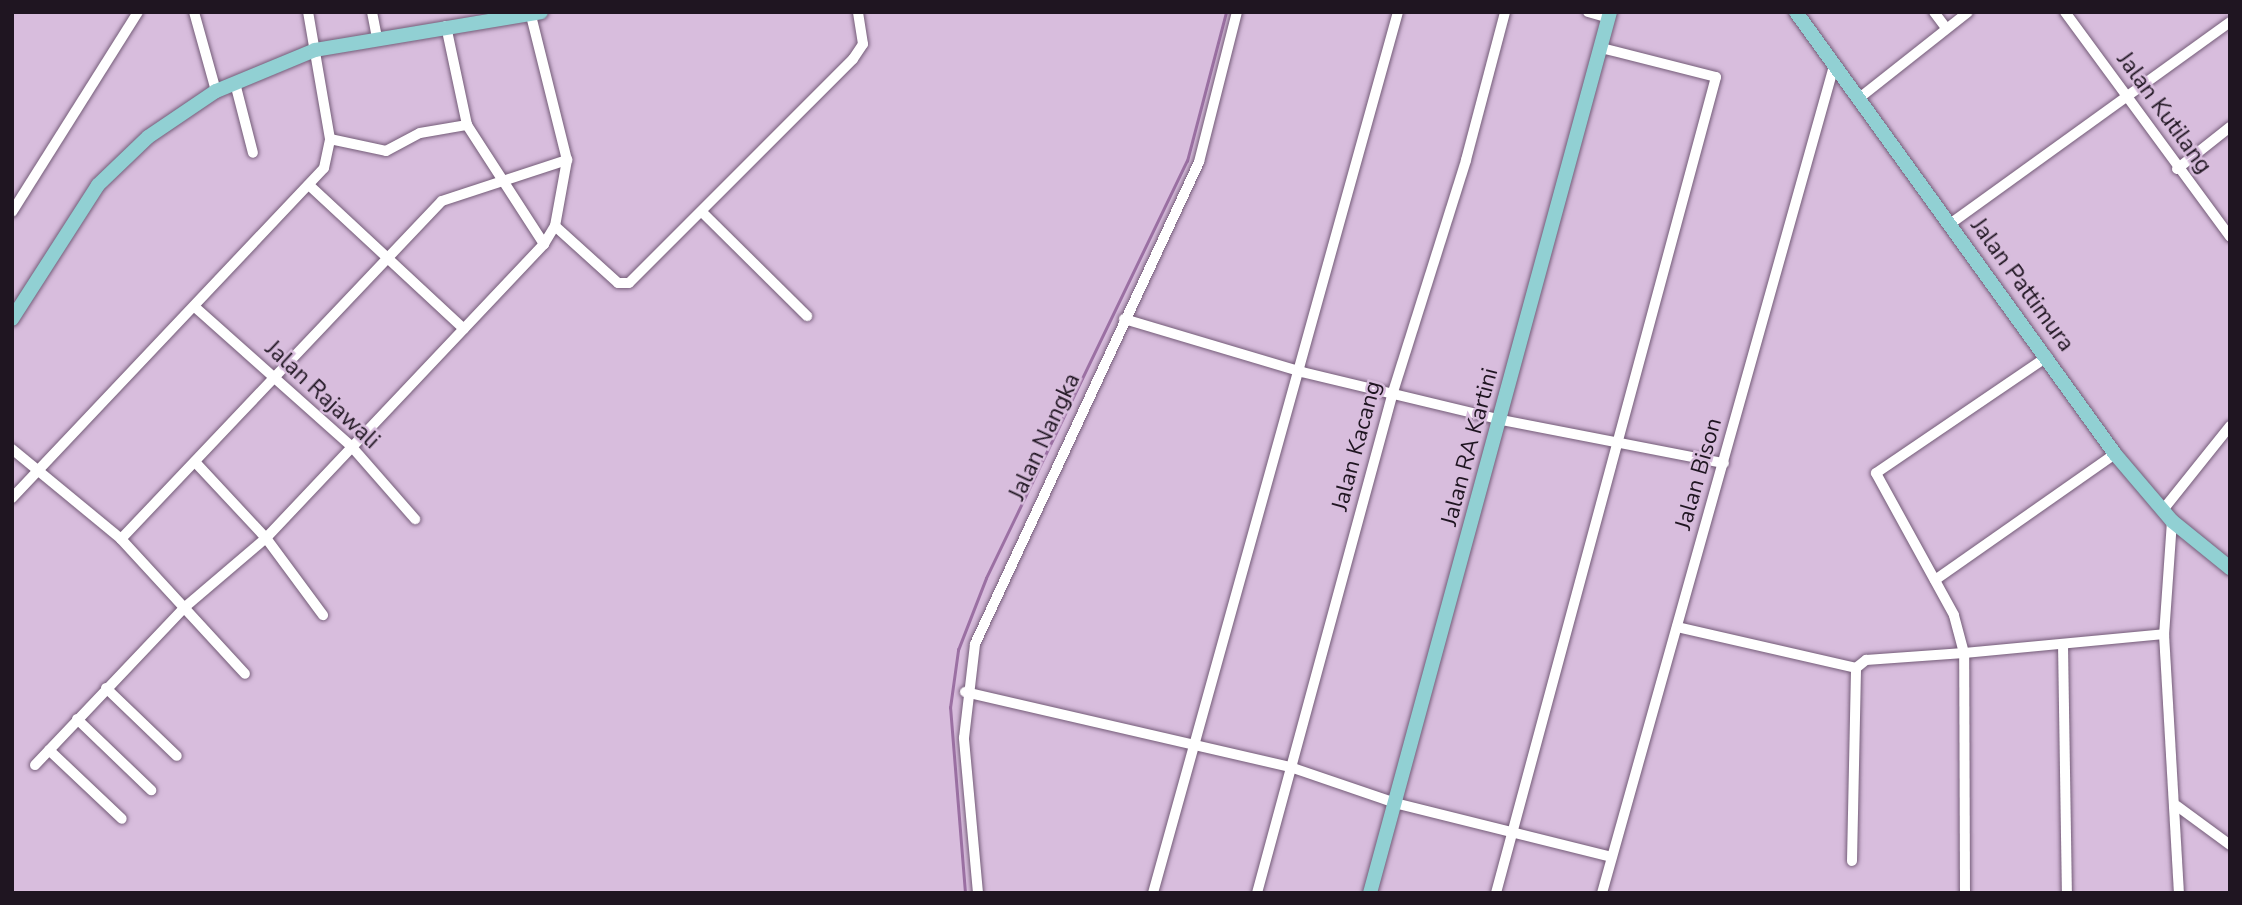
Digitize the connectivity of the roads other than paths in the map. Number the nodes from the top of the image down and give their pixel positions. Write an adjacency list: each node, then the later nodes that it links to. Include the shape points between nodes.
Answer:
1 (138, 12): 35 (street)
2 (194, 12): 24 (street)
3 (308, 12): 21 (street)
4 (372, 12): 19 (street)
5 (858, 12): 36 (street, via 863,44 853,59)
6 (1237, 12): 45 (street, Jalan Nangka, via 1199,162)
7 (1398, 12): 48 (street)
8 (1505, 12): 50 (street, Jalan Kacang, via 1466,160)
9 (1588, 12): 15 (street)
10 (1796, 12): 22 (main road, Jalan Pattimura)
11 (1934, 12): 18 (street)
12 (1968, 12): 18 (street)
13 (2065, 12): 25 (street, Jalan Kutilang)
14 (533, 13): 17 (main road); 31 (street)
15 (1610, 15): 20 (main road, Jalan RA Kartini)
16 (2230, 22): 25 (street)
17 (446, 26): 19 (main road); 27 (street)
18 (1945, 28): 26 (street)
19 (377, 38): 21 (main road)
20 (1601, 48): 51 (main road, Jalan RA Kartini); 53 (street, via 1716,77)
21 (315, 51): 23 (main road); 29 (street)
22 (1834, 66): 26 (main road, Jalan Pattimura); 58 (street, Jalan Bison)
23 (235, 83): 24 (main road); 30 (street)
24 (216, 91): 44 (main road, via 148,138 98,185)
25 (2128, 97): 32 (street, Jalan Kutilang); 37 (street)
26 (1858, 100): 37 (main road, Jalan Pattimura)
27 (467, 125): 29 (street, via 420,133 386,151); 33 (street)
28 (2230, 127): 32 (street)
29 (330, 139): 34 (street, via 327,160)
30 (253, 153)
31 (567, 159): 33 (street); 38 (street)
32 (2177, 169): 39 (street, Jalan Kutilang)
33 (500, 181): 40 (street); 41 (street, via 442,201)
34 (310, 186): 41 (street); 42 (street)
35 (12, 212)
36 (702, 212): 38 (street, via 624,285); 43 (street)
37 (1950, 224): 47 (main road, Jalan Pattimura)
38 (555, 226): 40 (street)
39 (2228, 231)
40 (544, 244): 46 (street)
41 (388, 255): 46 (street); 49 (street)
42 (195, 307): 49 (street, Jalan Rajawali); 59 (street)
43 (807, 316)
44 (12, 319)
45 (1124, 319): 48 (street); 76 (street, Jalan Nangka, via 987,608)
46 (464, 329): 54 (street)
47 (2048, 357): 56 (main road, Jalan Pattimura); 66 (street, via 1876,472)
48 (1302, 372): 50 (street); 78 (street)
49 (276, 379): 54 (street, Jalan Rajawali); 57 (street)
50 (1392, 392): 51 (street); 82 (street, Jalan Kacang)
51 (1502, 420): 53 (street); 84 (main road, Jalan RA Kartini)
52 (2230, 426): 61 (street)
53 (1622, 444): 58 (street); 87 (street)
54 (352, 447): 62 (street, Jalan Rajawali); 63 (street)
55 (12, 449): 59 (street)
56 (2115, 454): 61 (main road, Jalan Pattimura); 66 (street)
57 (196, 463): 63 (street); 64 (street)
58 (1724, 463): 69 (street, Jalan Bison)
59 (40, 469): 60 (street); 64 (street)
60 (12, 498)
61 (2167, 516): 65 (main road, Jalan Pattimura); 70 (street)
62 (415, 519)
63 (266, 538): 67 (street); 68 (street)
64 (121, 539): 67 (street)
65 (2230, 568)
66 (1935, 580): 72 (street)
67 (185, 607): 74 (street); 75 (street)
68 (323, 615)
69 (1677, 627): 73 (street); 89 (street, Jalan Bison)
70 (2164, 634): 71 (street); 85 (street)
71 (2063, 644): 72 (street); 98 (street)
72 (1964, 653): 73 (street, via 1866,660); 97 (street)
73 (1856, 668): 90 (street)
74 (245, 674)
75 (106, 688): 77 (street); 80 (street)
76 (965, 692): 78 (street); 91 (street, Jalan Nangka, via 964,759)
77 (77, 719): 79 (street); 83 (street)
78 (1198, 747): 82 (street); 92 (street)
79 (49, 750): 81 (street); 86 (street)
80 (177, 756)
81 (35, 765)
82 (1293, 768): 84 (street); 93 (street, Jalan Kacang)
83 (151, 790)
84 (1395, 803): 87 (street); 94 (main road, Jalan RA Kartini)
85 (2177, 806): 88 (street); 99 (street)
86 (122, 819)
87 (1514, 829): 89 (street); 95 (street)
88 (2228, 838)
89 (1611, 857): 96 (street, Jalan Bison)
90 (1852, 861)
91 (978, 893)
92 (1153, 893)
93 (1257, 893)
94 (1370, 893)
95 (1496, 893)
96 (1602, 893)
97 (1965, 893)
98 (2067, 893)
99 (2179, 893)

